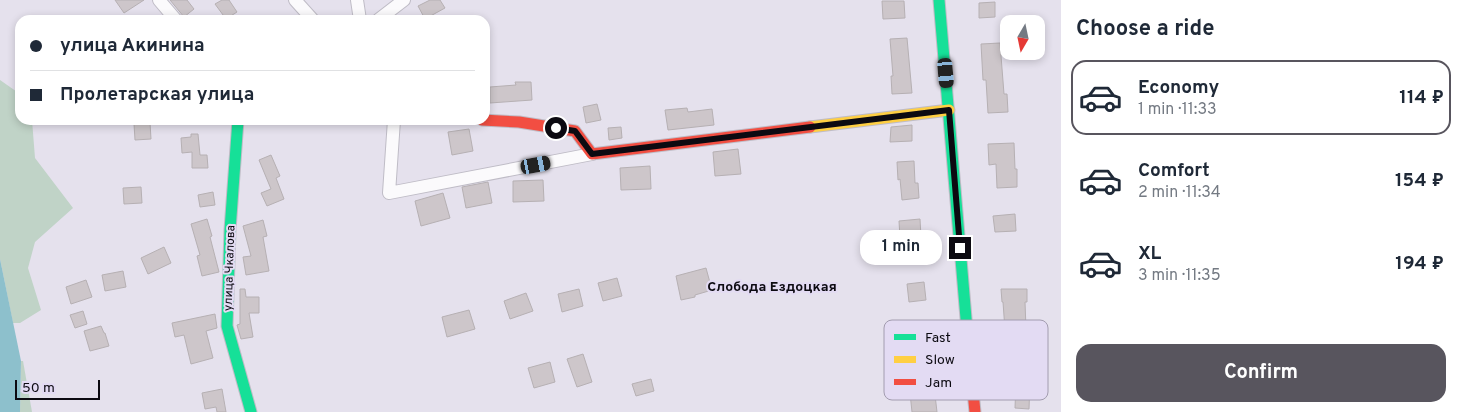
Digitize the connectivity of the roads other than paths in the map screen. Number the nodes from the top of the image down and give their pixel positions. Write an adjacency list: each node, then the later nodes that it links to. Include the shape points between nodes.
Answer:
1 (158, 0): 6 (street)
2 (295, 0): 7 (street)
3 (357, 0): 8 (street)
4 (404, 0): 9 (street)
5 (939, 0): 10 (street)
6 (172, 15)
7 (309, 15)
8 (359, 15)
9 (384, 15)
10 (949, 110): 14 (street); 15 (street)
11 (490, 120): 14 (street, via 575,131)
12 (238, 125): 16 (street, улица Чкалова, via 227,326)
13 (394, 125): 14 (street, via 389,193)
14 (592, 154)
15 (966, 320)
16 (251, 412)

